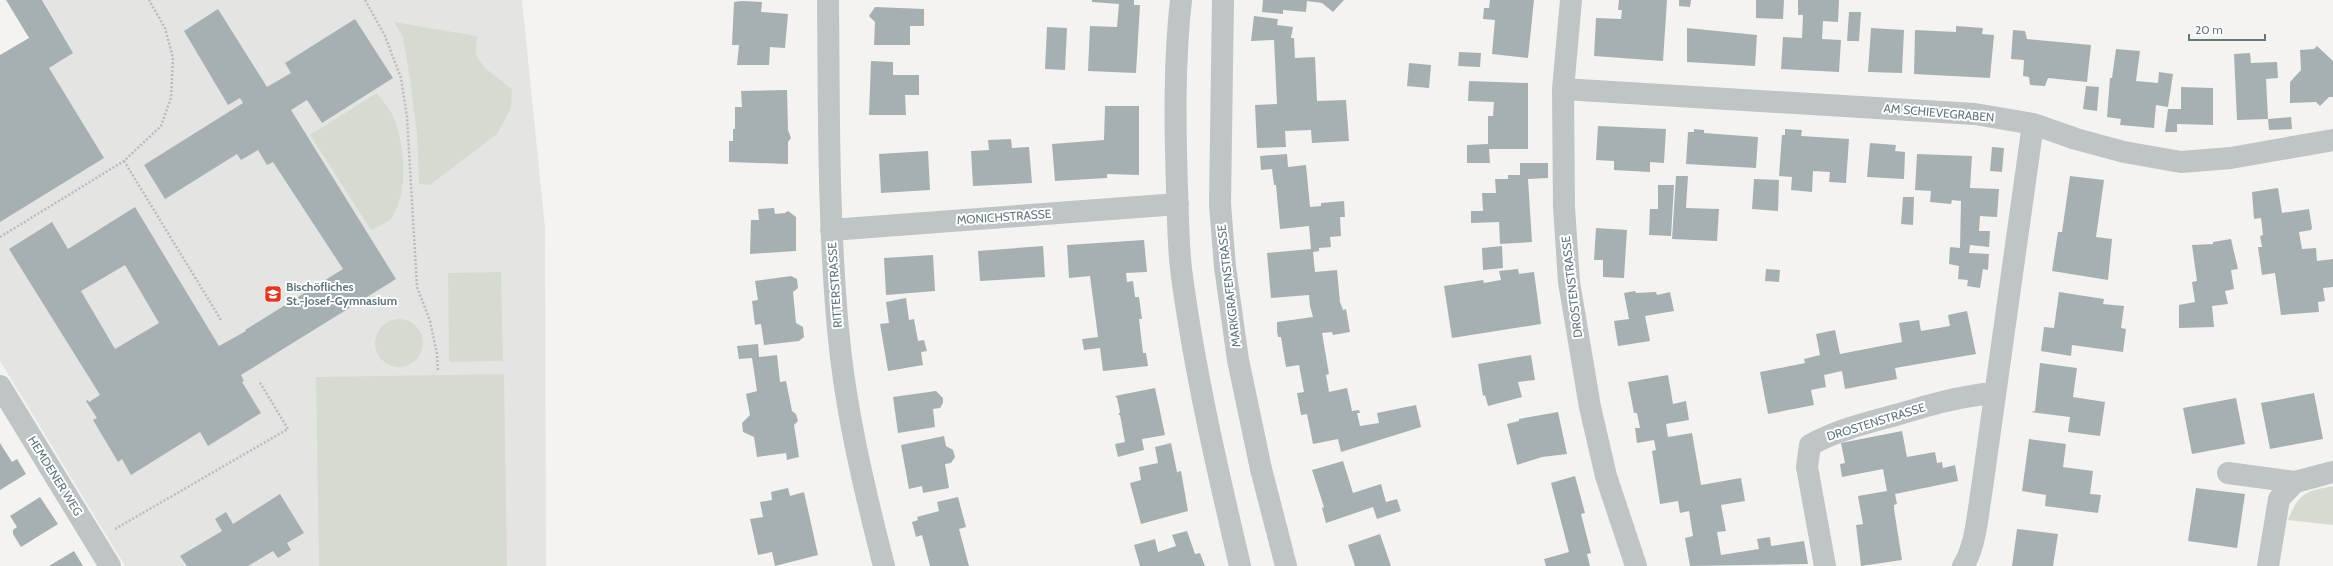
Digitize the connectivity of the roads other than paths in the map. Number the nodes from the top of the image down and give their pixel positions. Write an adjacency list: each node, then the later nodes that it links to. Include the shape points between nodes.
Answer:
1 (828, 0): 9 (street, RITTERSTRASSE)
2 (1180, 0): 8 (street, via 1175,124)
3 (1223, 0): 18 (street, MARKGRAFENSTRASSE, via 1220,196 1225,267 1238,360 1261,469)
4 (1571, 0): 5 (street, DROSTENSTRASSE)
5 (1563, 89): 6 (street, AM SCHIEVEGRABEN, via 1975,114); 19 (street, DROSTENSTRASSE, via 1564,207 1570,290 1589,400 1606,476)
6 (2033, 124): 7 (street, AM SCHIEVEGRABEN, via 2124,152 2181,162 2231,158); 11 (street)
7 (2333, 140)
8 (1178, 204): 9 (street, MONICHSTRASSE); 17 (street, via 1181,268 1197,369 1218,476)
9 (831, 230): 16 (street, RITTERSTRASSE, via 838,330 850,417)
10 (0, 386): 15 (street, HEMDENER WEG)
11 (1994, 393): 20 (street, DROSTENSTRASSE, via 1963,396 1848,428 1825,436 1810,445 1808,468); 21 (street, via 1976,526)
12 (2228, 472): 14 (street)
13 (2333, 472): 14 (street)
14 (2295, 482): 22 (street, via 2279,499)
15 (110, 566)
16 (884, 566)
17 (1240, 566)
18 (1286, 566)
19 (1636, 566)
20 (1824, 566)
21 (1963, 566)
22 (2268, 566)

